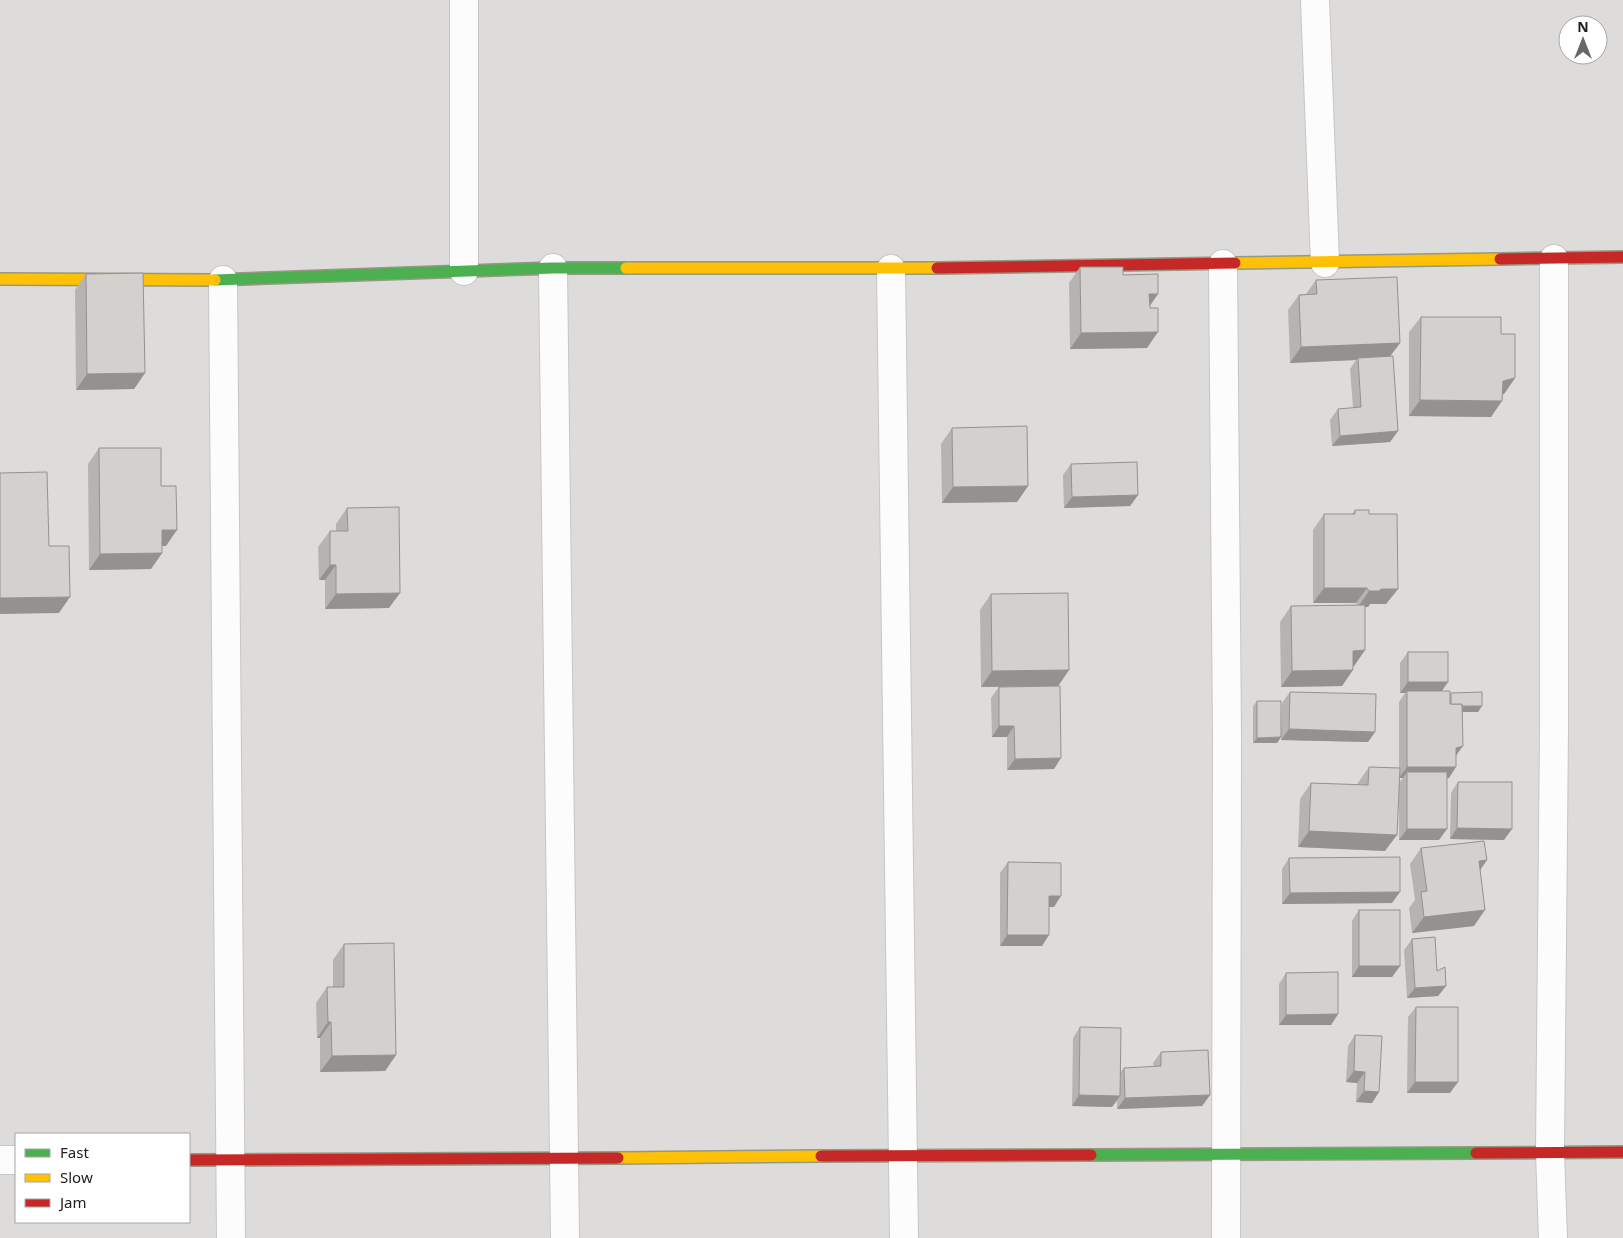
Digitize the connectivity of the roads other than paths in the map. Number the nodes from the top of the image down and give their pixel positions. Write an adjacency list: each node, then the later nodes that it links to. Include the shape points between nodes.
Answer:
1 (464, 0): 9 (street)
2 (1315, 0): 5 (street)
3 (1623, 257): 4 (street)
4 (1554, 259): 5 (street); 12 (street)
5 (1325, 263): 6 (street)
6 (1223, 264): 8 (street); 14 (street, via 1227,726)
7 (554, 268): 8 (street); 9 (street); 16 (street)
8 (891, 269): 15 (street)
9 (464, 271): 11 (street)
10 (0, 279): 11 (street)
11 (222, 280): 17 (street)
12 (1550, 1152): 13 (street); 14 (street); 25 (street)
13 (1623, 1152)
14 (1225, 1154): 15 (street); 24 (street)
15 (903, 1155): 16 (street); 23 (street)
16 (564, 1157): 17 (street); 22 (street)
17 (230, 1159): 20 (street); 21 (street)
18 (0, 1160): 19 (street)
19 (15, 1160)
20 (190, 1160)
21 (231, 1238)
22 (566, 1238)
23 (904, 1238)
24 (1226, 1238)
25 (1553, 1238)

